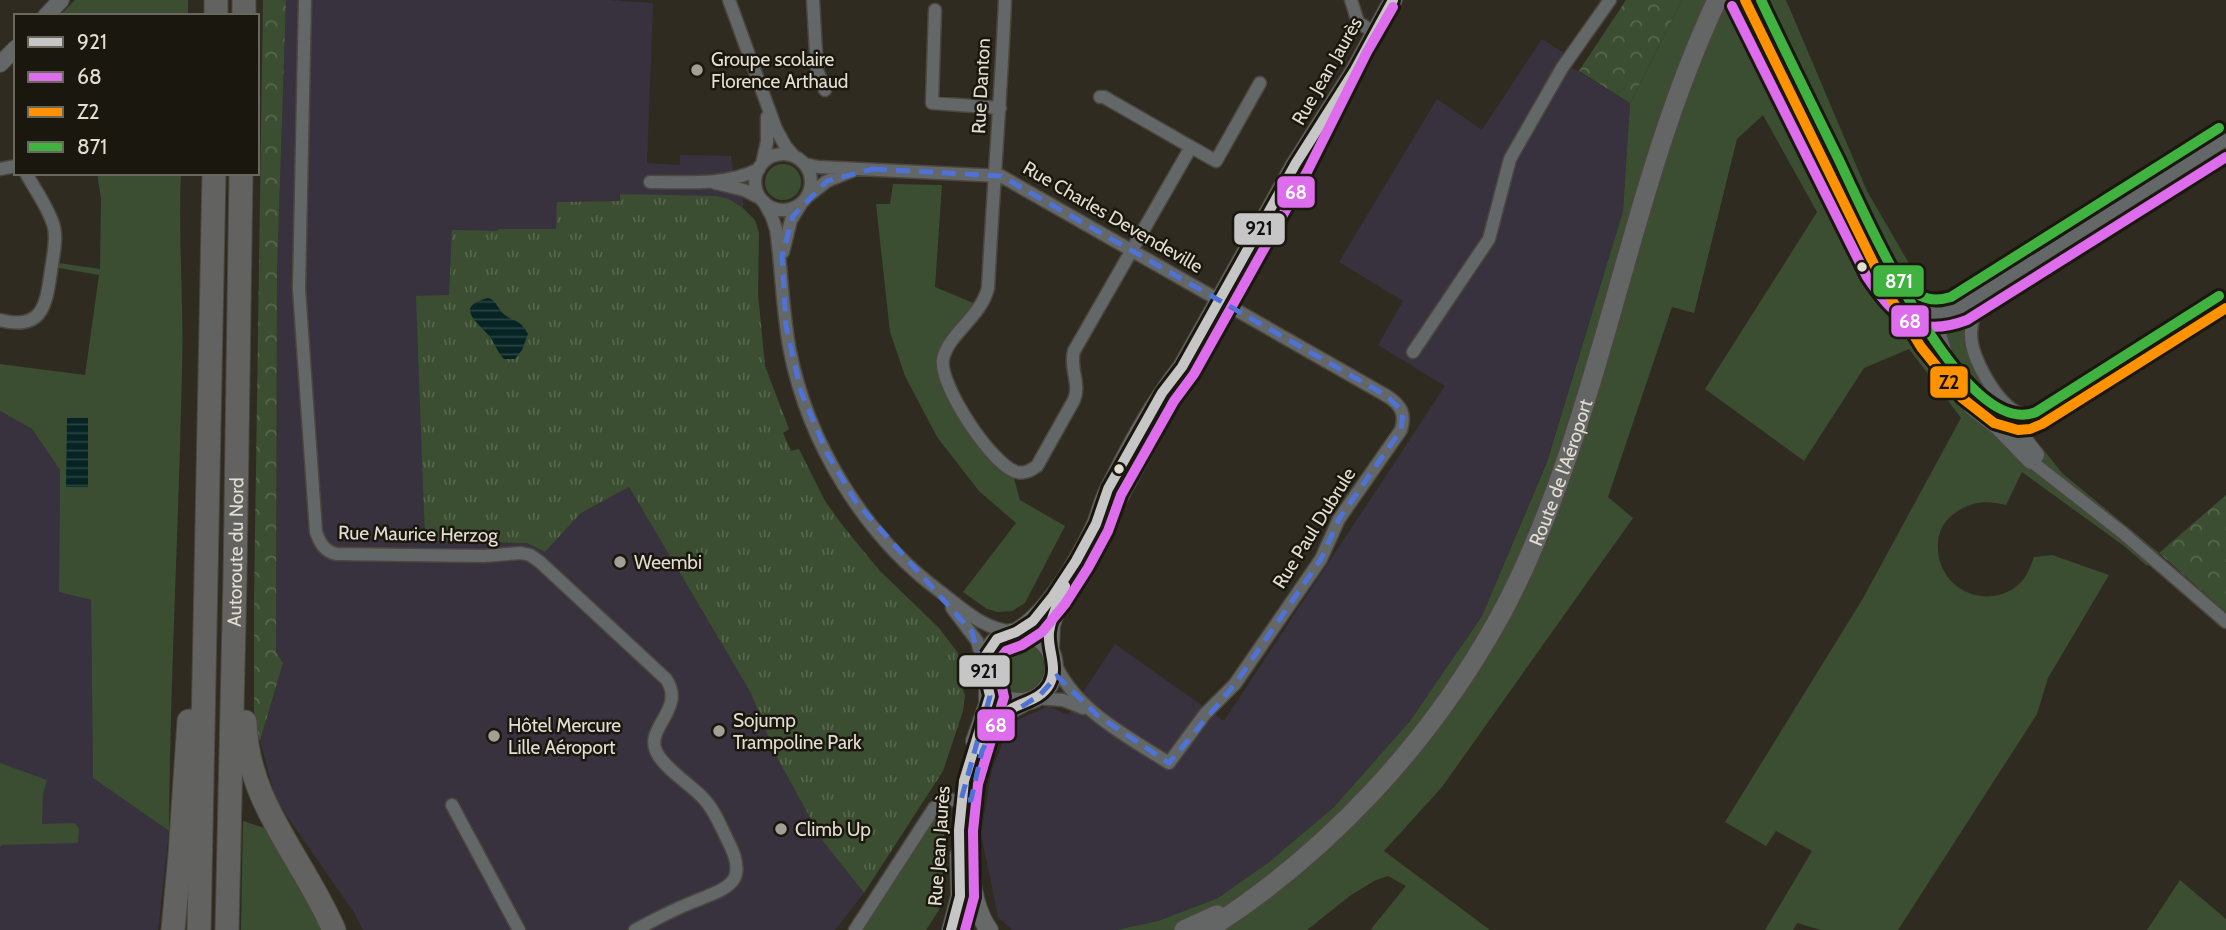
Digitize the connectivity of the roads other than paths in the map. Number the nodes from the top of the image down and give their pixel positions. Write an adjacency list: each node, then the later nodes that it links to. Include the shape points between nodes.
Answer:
1 (61, 0): 13 (street)
2 (305, 0): 68 (street, Rue Maurice Herzog, via 299,289 316,532 326,550 337,554 530,555 666,679 671,701 655,735 656,751 706,801 738,867 731,883 721,891)
3 (729, 0): 20 (street)
4 (813, 0): 18 (street, via 817,70)
5 (1005, 0): 21 (street, Rue Danton)
6 (1351, 0): 14 (street, via 1358,22)
7 (1381, 0): 14 (main road, Rue Jean Jaurès)
8 (1393, 0): 14 (main road, Rue Jean Jaurès)
9 (1610, 0): 44 (street, via 1562,68 1510,159 1489,239)
10 (1717, 0): 62 (main road, Route de l'Aéroport, via 1669,116 1569,452 1518,581 1476,657 1406,754 1358,807)
11 (1745, 0): 36 (street)
12 (935, 10): 21 (street, via 932,103)
13 (48, 14)
14 (1370, 30): 39 (main road, Rue Jean Jaurès)
15 (14, 50): 16 (street)
16 (0, 64)
17 (1260, 83): 23 (street, via 1216,161)
18 (825, 90)
19 (1100, 97): 23 (street)
20 (765, 102): 24 (street, via 779,136); 25 (street, via 767,142)
21 (1000, 107): 27 (street, Rue Danton)
22 (2226, 140): 38 (street)
23 (1191, 147): 35 (street)
24 (800, 160): 25 (street, via 779,155); 26 (street, Rue Charles Devendeville, via 818,167); 34 (street, via 812,182)
25 (760, 167): 31 (street, via 746,175); 33 (street, via 755,184)
26 (859, 170): 27 (street, Rue Charles Devendeville); 34 (street, Rue Charles Devendeville, via 827,181)
27 (994, 174): 35 (street, Rue Charles Devendeville); 35 (street, Rue Danton, via 987,294 948,347 942,364 961,409 1011,470 1037,466 1067,412 1077,391 1074,351)
28 (27, 175): 42 (street, via 54,230 46,302 27,322)
29 (214, 175): 52 (highway, Autoroute du Nord)
30 (241, 175): 50 (highway, Autoroute du Nord)
31 (708, 181): 32 (street); 33 (street)
32 (650, 182)
33 (762, 200): 34 (street, via 782,211); 37 (street, via 774,222)
34 (805, 200): 37 (street, via 788,229)
35 (1132, 249): 39 (street, Rue Charles Devendeville)
36 (1879, 270): 41 (street, via 1899,299); 43 (street)
37 (781, 273): 51 (street, via 793,364 827,453 871,523)
38 (1999, 284): 41 (street, via 1961,307); 45 (street, via 1972,319 1970,334 1978,363 2006,404 2018,413 2039,418)
39 (1219, 300): 49 (main road, Rue Jean Jaurès, via 1108,489); 59 (street, Rue Paul Dubrule, via 1387,396 1399,406 1404,420 1339,519 1321,559 1235,684 1205,714 1169,763)
40 (2226, 308): 45 (street)
41 (1929, 315): 43 (street); 47 (street, via 1957,385)
42 (0, 320)
43 (1921, 347): 46 (street, via 1962,398)
44 (1413, 352)
45 (2058, 414): 47 (street, via 2038,426)
46 (1994, 423): 47 (street); 48 (street)
47 (2018, 429): 48 (street)
48 (2033, 458): 53 (street)
49 (1076, 561): 54 (main road, Rue Jean Jaurès, via 1040,613); 55 (main road, Rue Jean Jaurès, via 1051,625)
50 (235, 577): 65 (highway, Autoroute du Nord); 66 (highway, via 244,594 245,731 251,769 261,798)
51 (930, 584): 54 (street, via 989,627); 56 (street, via 973,634)
52 (206, 590): 63 (highway, via 192,641); 64 (highway, Autoroute du Nord)
53 (2226, 622)
54 (1016, 632): 55 (main road, via 1035,636); 56 (main road, via 994,642)
55 (1051, 654): 58 (main road, via 1050,684); 59 (street, Rue Paul Dubrule, via 1068,688)
56 (984, 665): 57 (main road)
57 (988, 684): 58 (main road, via 1007,700); 60 (main road, Rue Jean Jaurès, via 988,704 969,761)
58 (1031, 699): 59 (street, Rue Paul Dubrule, via 1063,700); 60 (main road, Rue Jean Jaurès, via 1007,711 991,730)
59 (1097, 715)
60 (966, 800): 69 (street, via 945,800 934,808); 70 (main road, Rue Jean Jaurès, via 958,830 960,897); 71 (main road, Rue Jean Jaurès, via 973,884)
61 (452, 805): 67 (street)
62 (1280, 876): 72 (main road, Route de l'Aéroport, via 1227,910); 73 (main road, Route de l'Aéroport)
63 (173, 930)
64 (199, 930)
65 (227, 930)
66 (334, 930)
67 (519, 930)
68 (635, 930)
69 (855, 930)
70 (951, 930)
71 (989, 930)
72 (1184, 930)
73 (1207, 930)

